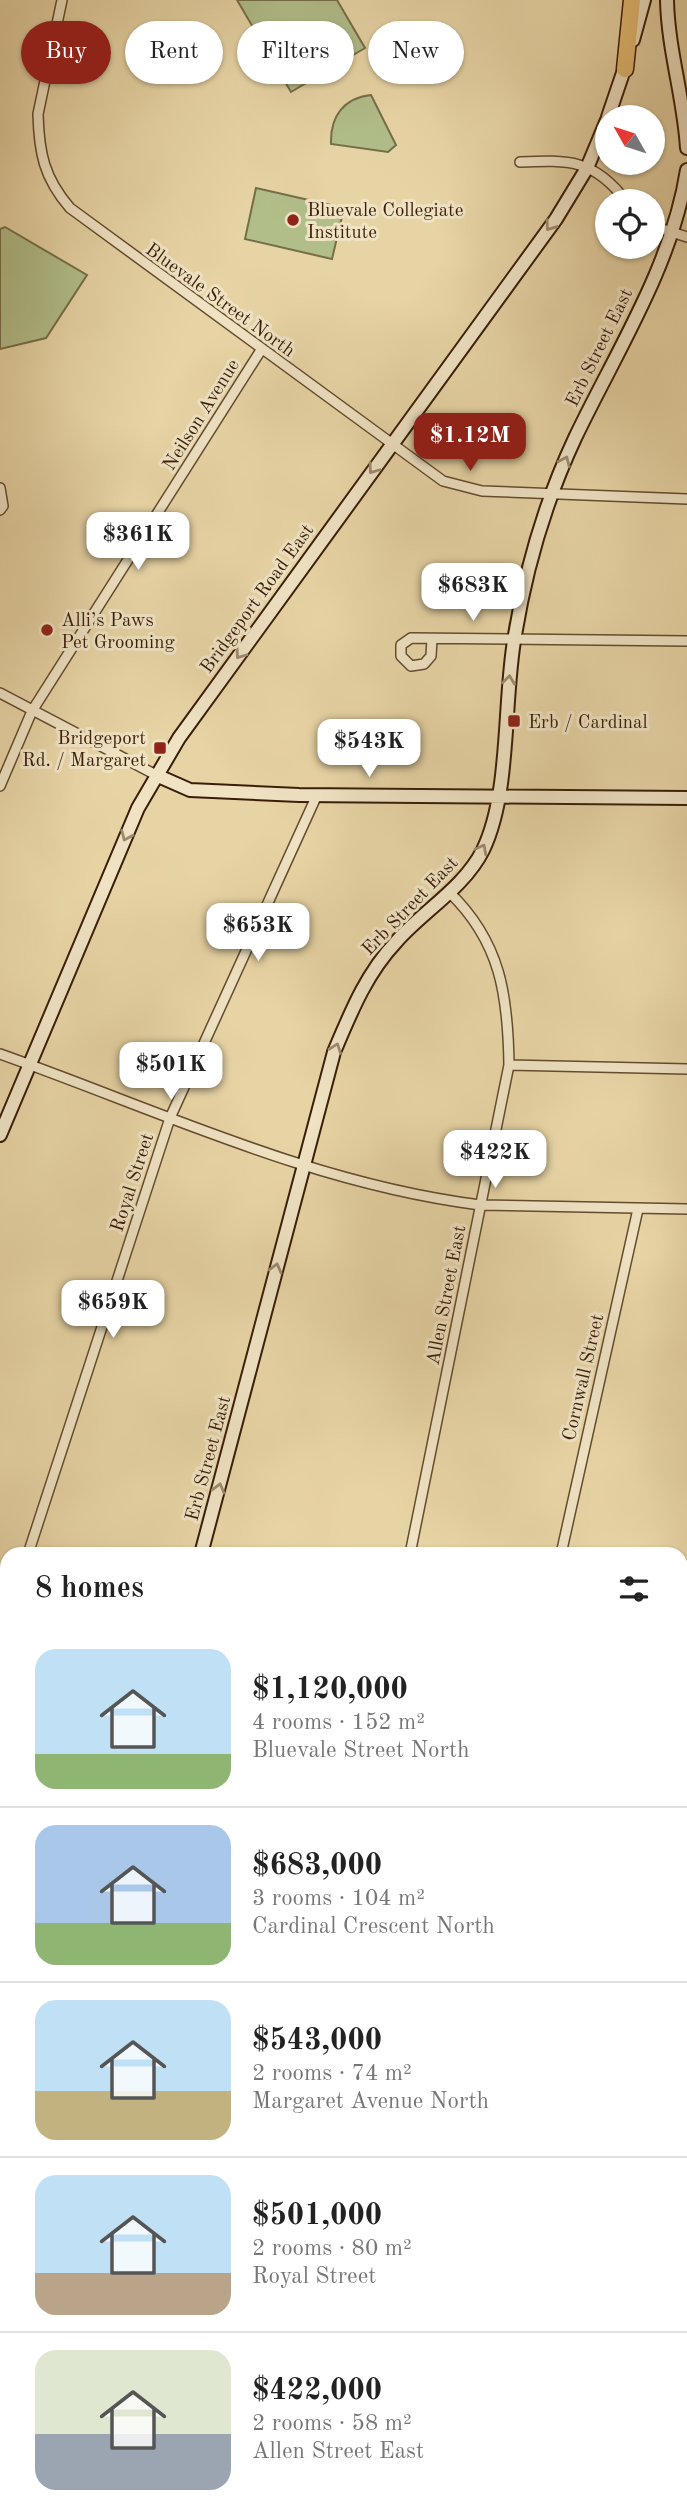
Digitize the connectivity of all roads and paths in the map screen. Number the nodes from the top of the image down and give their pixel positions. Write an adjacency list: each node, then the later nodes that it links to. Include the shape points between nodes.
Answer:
1 (62, 0): 16 (street, Bluevale Street North, via 38,114 39,150 48,178 69,208)
2 (632, 0): 5 (highway)
3 (644, 0): 5 (main road, Bridgeport Road East)
4 (667, 0): 7 (main road)
5 (625, 69): 6 (main road, Bridgeport Road East)
6 (613, 105)
7 (687, 148)
8 (595, 149): 10 (main road, Bridgeport Road East)
9 (520, 162): 10 (street, via 566,161)
10 (587, 168): 12 (street); 17 (main road, Bridgeport Road East, one-way to 17, via 556,219)
11 (687, 170): 14 (main road, Erb Street East)
12 (616, 189)
13 (665, 230): 14 (street)
14 (672, 233): 15 (street); 19 (main road, Erb Street East, one-way to 14)
15 (687, 237)
16 (261, 350): 17 (street, Bluevale Street North); 26 (street, Neilson Avenue)
17 (392, 444): 19 (street, Bluevale Street North, via 443,481 482,491); 27 (main road, Bridgeport Road East, one-way to 27, via 178,738)
18 (0, 488): 21 (street)
19 (551, 494): 20 (street, Bluevale Street North); 22 (main road, Erb Street East)
20 (687, 499)
21 (0, 510)
22 (514, 638): 23 (street); 24 (street); 30 (main road, Erb Street East, one-way to 22)
23 (432, 639)
24 (687, 641)
25 (0, 693): 26 (street)
26 (32, 711): 27 (street); 28 (street, Neilson Avenue)
27 (156, 775): 29 (main road, via 190,790); 34 (main road, Bridgeport Road East, one-way to 34)
28 (0, 786)
29 (317, 795): 30 (main road); 37 (street, Royal Street)
30 (499, 797): 31 (main road); 32 (main road, Erb Street East, one-way to 30, via 482,851)
31 (687, 797)
32 (449, 892): 35 (street, Allen Street East, via 473,919 497,963 507,1002); 39 (main road, Erb Street East, one-way to 32, via 334,1052 365,981 398,939)
33 (0, 1054): 34 (street)
34 (29, 1064): 37 (street); 38 (main road, Bridgeport Road East)
35 (509, 1065): 36 (street); 40 (street, Allen Street East)
36 (687, 1069)
37 (170, 1118): 39 (street); 43 (street, Royal Street)
38 (0, 1135)
39 (303, 1167): 40 (street); 44 (main road, Erb Street East, one-way to 39)
40 (480, 1205): 41 (street); 45 (street, Allen Street East)
41 (638, 1209): 42 (street); 46 (street, Cornwall Street)
42 (687, 1209)
43 (30, 1547)
44 (203, 1547)
45 (411, 1547)
46 (563, 1547)

